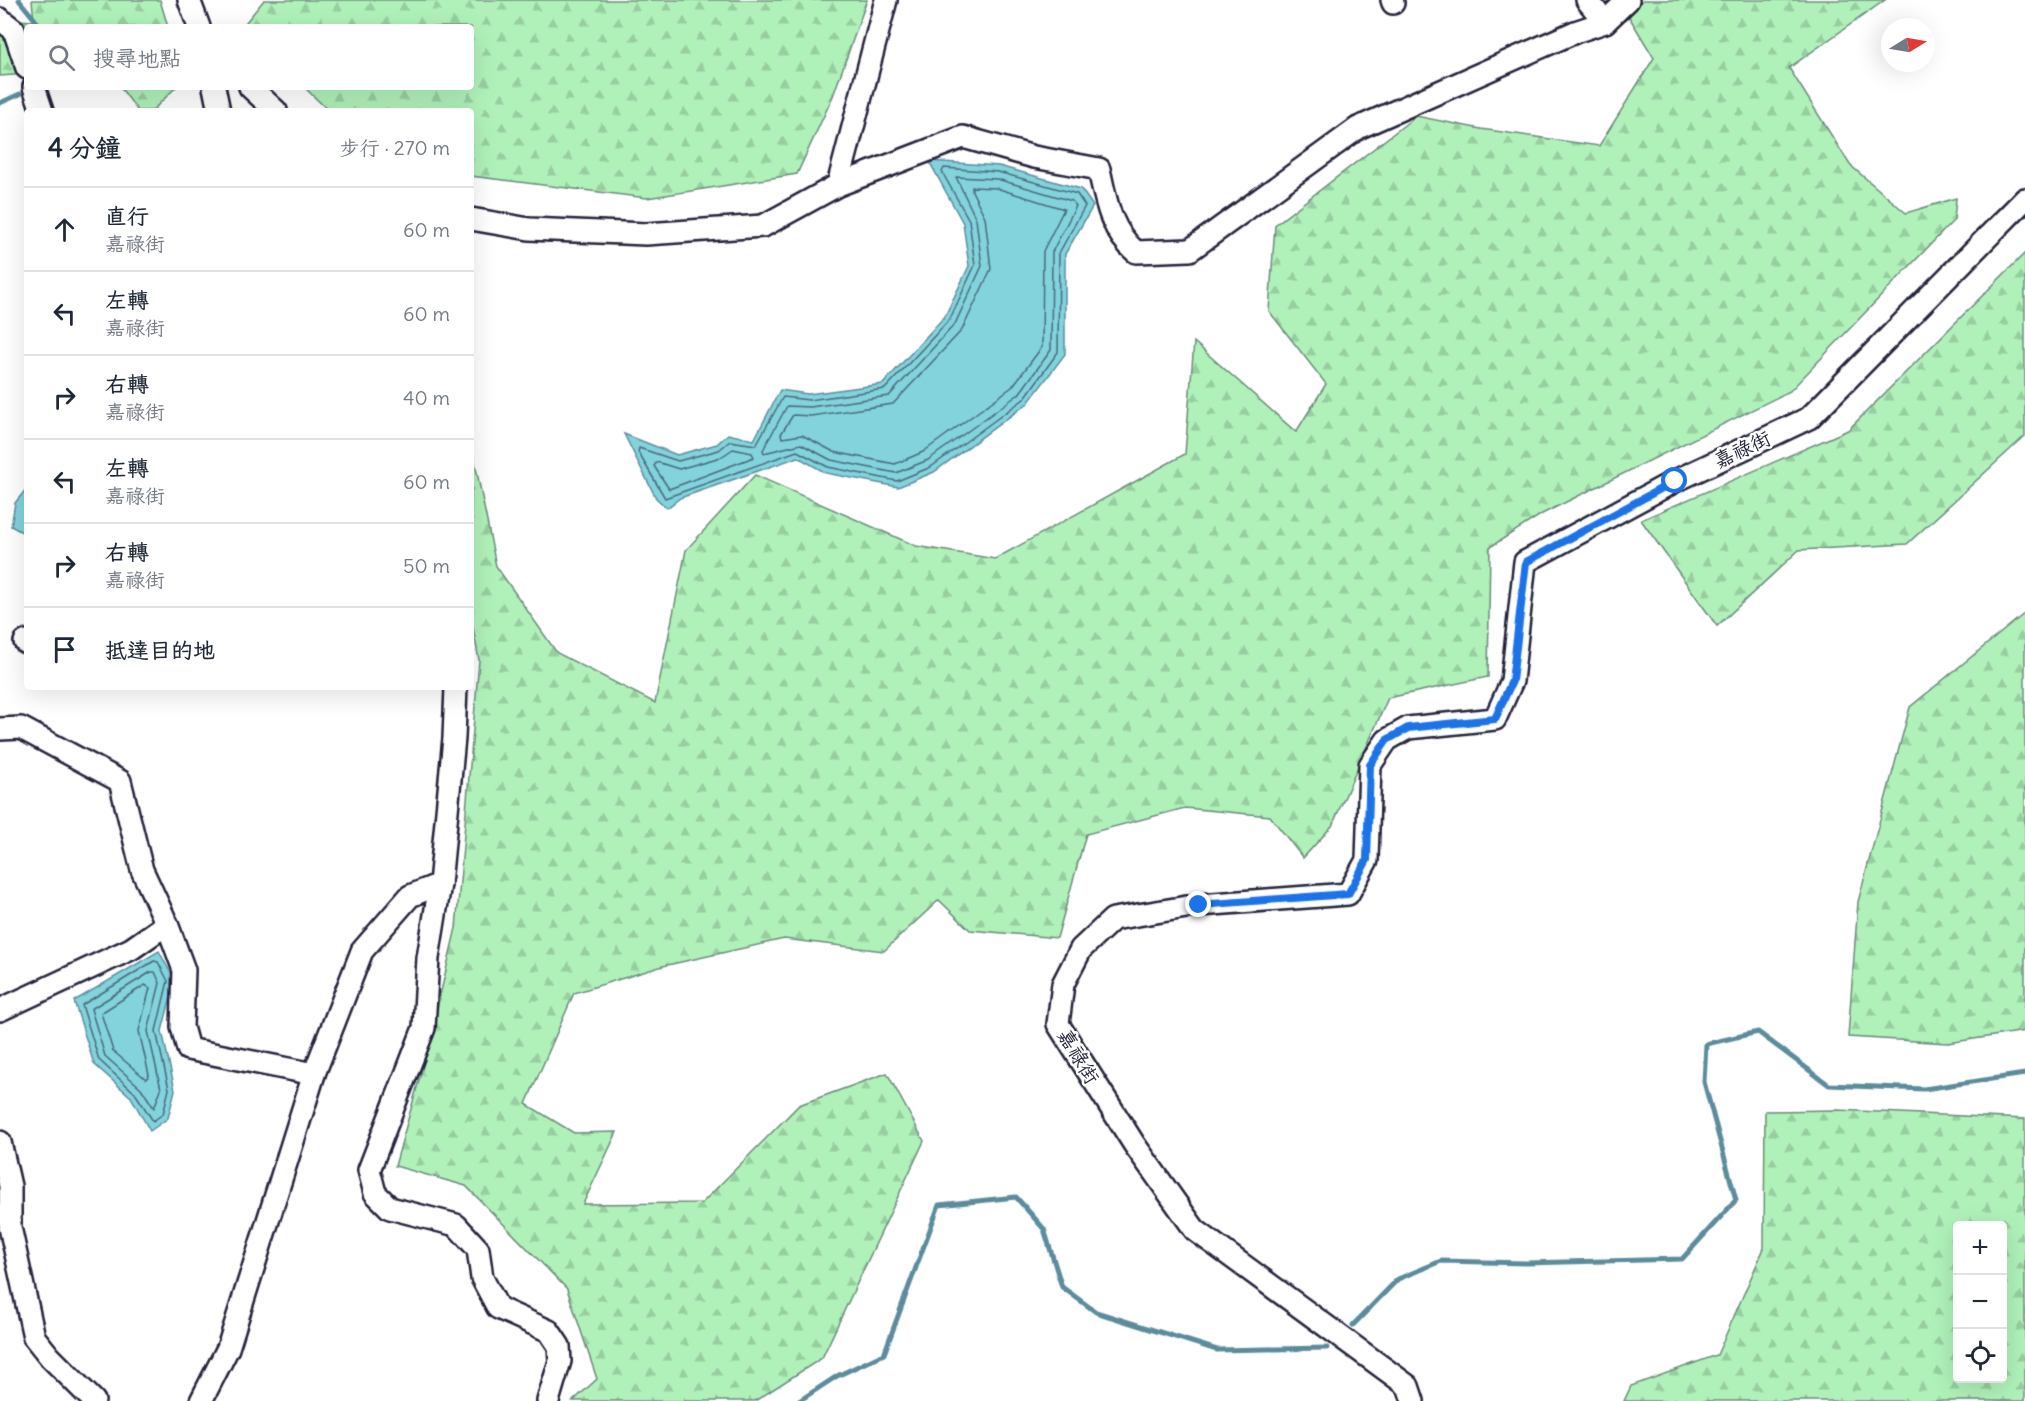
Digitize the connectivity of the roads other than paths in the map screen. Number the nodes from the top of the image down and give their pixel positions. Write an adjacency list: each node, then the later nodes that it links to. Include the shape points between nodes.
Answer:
1 (189, 0): 7 (street)
2 (886, 0): 15 (street)
3 (1587, 0): 6 (street)
4 (1628, 0): 6 (street)
5 (0, 19): 8 (street, via 14,30)
6 (1605, 21): 15 (street, via 1358,128 1190,250 1136,252 1122,240 1110,215 1099,169 1034,157 963,137)
7 (199, 24)
8 (24, 59)
9 (34, 90): 12 (street)
10 (215, 90): 13 (street)
11 (253, 90): 14 (street)
12 (41, 108)
13 (218, 108)
14 (273, 108)
15 (838, 185): 17 (street, via 764,226 646,234 529,229)
16 (2025, 199): 28 (street, 嘉祿街, via 1809,418 1675,481 1526,562 1512,681 1495,719 1408,728 1387,740 1370,765 1367,860 1348,894 1199,905 1113,919 1081,949 1063,984 1058,1024 1128,1135 1195,1230 1408,1386)
17 (474, 220)
18 (456, 690): 20 (street)
19 (0, 729): 21 (street, via 21,728 120,781 142,870)
20 (440, 884): 23 (street, via 410,896 362,951); 27 (street, via 428,958 424,1028 369,1170 375,1193 390,1208 456,1225 478,1249 482,1278 498,1308 549,1331 559,1346 560,1361)
21 (167, 924): 22 (street, via 131,950); 23 (street, via 184,970 182,1027 188,1049)
22 (0, 1010)
23 (314, 1074): 26 (street, via 228,1348)
24 (0, 1142): 25 (street, via 10,1186 10,1227 34,1337)
25 (94, 1401)
26 (201, 1401)
27 (548, 1401)
28 (1413, 1401)

